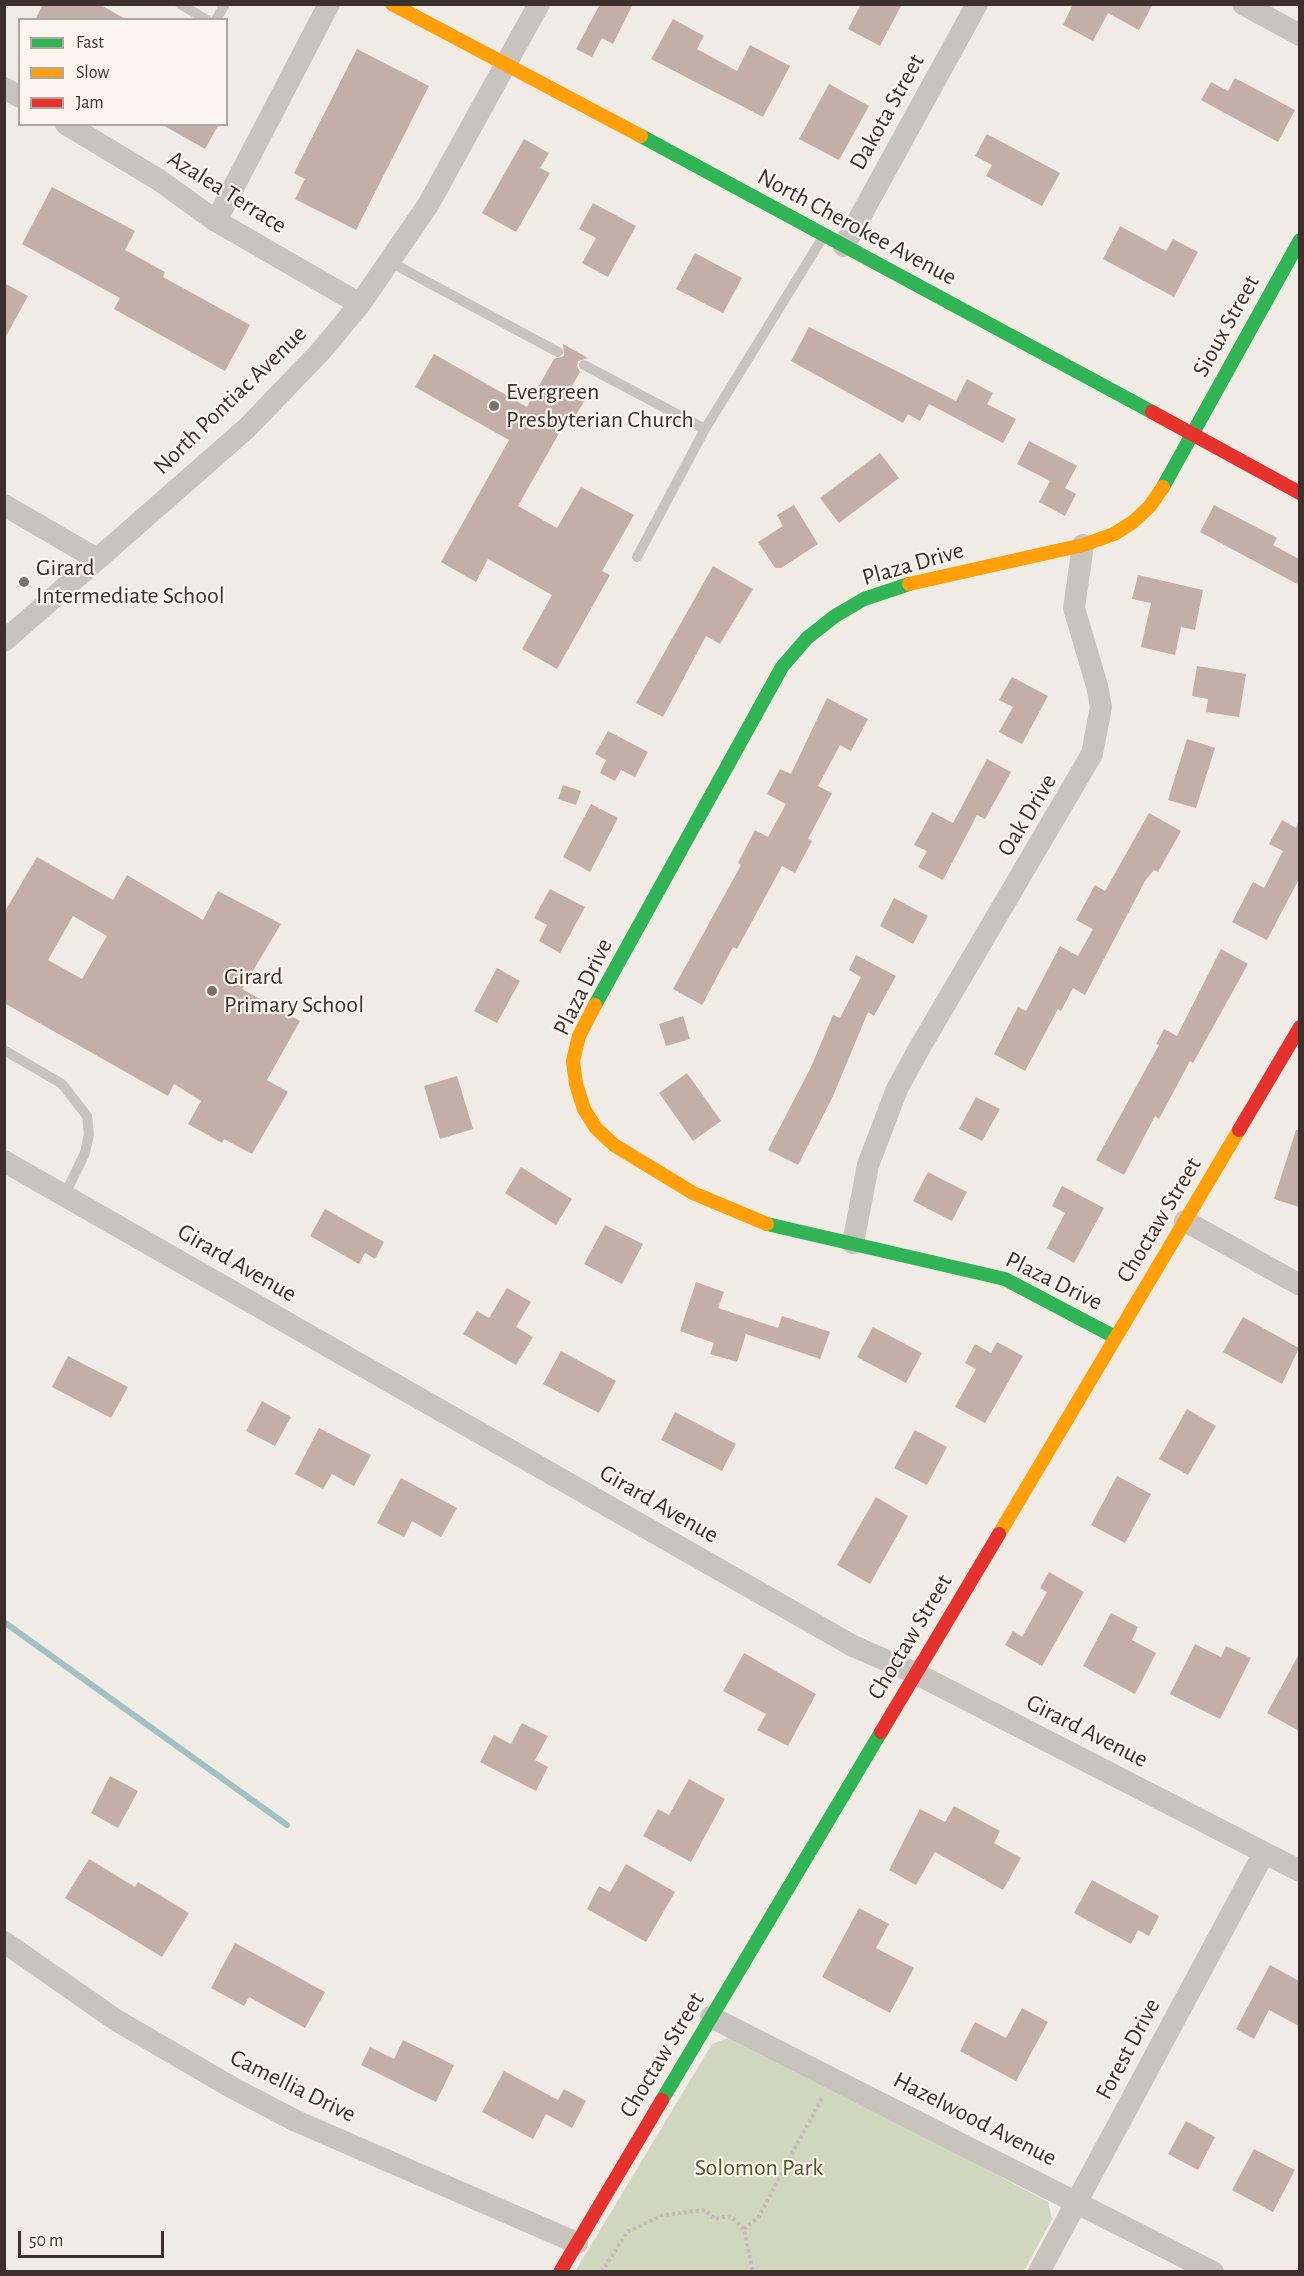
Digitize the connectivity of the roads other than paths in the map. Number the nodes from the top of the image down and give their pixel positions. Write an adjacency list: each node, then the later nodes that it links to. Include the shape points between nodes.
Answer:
1 (180, 4): 8 (lane)
2 (225, 4): 9 (lane)
3 (330, 4): 15 (street)
4 (392, 4): 11 (street, North Cherokee Avenue)
5 (539, 4): 11 (street, North Pontiac Avenue)
6 (977, 4): 16 (street, Dakota Street)
7 (1243, 4): 10 (street)
8 (204, 18)
9 (217, 18)
10 (1299, 36)
11 (506, 64): 16 (street, North Cherokee Avenue); 18 (street, North Pontiac Avenue, via 428,205)
12 (4, 88): 13 (street)
13 (18, 96)
14 (69, 126): 15 (street, Azalea Terrace, via 159,180)
15 (216, 221): 19 (street, Azalea Terrace)
16 (835, 240): 22 (lane); 23 (street, North Cherokee Avenue)
17 (1299, 240): 23 (street, Sioux Street)
18 (390, 262): 19 (street, North Pontiac Avenue); 20 (lane)
19 (360, 304): 28 (street, North Pontiac Avenue, via 247,428)
20 (558, 352)
21 (584, 365): 22 (lane)
22 (705, 429): 27 (lane)
23 (1191, 434): 24 (street, North Cherokee Avenue); 26 (street, via 1150,506 1114,534)
24 (1299, 493)
25 (4, 505): 28 (street)
26 (1083, 545): 35 (street, Oak Drive, via 1074,608 1101,707 1092,754 897,1089 868,1165); 35 (street, Plaza Drive, via 895,587 834,616 807,638 782,667 579,1036 573,1061 581,1101 596,1128 614,1145 724,1208 767,1224)
27 (636, 557)
28 (97, 559): 29 (street, North Pontiac Avenue)
29 (4, 641)
30 (1299, 1026): 34 (street, Choctaw Street)
31 (4, 1050): 33 (lane, via 62,1084 87,1116 85,1153)
32 (4, 1161): 33 (street, Girard Avenue)
33 (64, 1196): 38 (street, Girard Avenue, via 843,1640)
34 (1185, 1221): 36 (street); 37 (street, Choctaw Street)
35 (853, 1243): 37 (street, Plaza Drive, via 1005,1279)
36 (1299, 1285)
37 (1115, 1337): 38 (street, Choctaw Street)
38 (915, 1673): 39 (street, Girard Avenue); 42 (street, Choctaw Street)
39 (1264, 1853): 40 (street, Girard Avenue); 43 (street, Forest Drive)
40 (1299, 1871)
41 (4, 1942): 44 (street, Camellia Drive, via 116,2020 296,2121)
42 (711, 2017): 43 (street, Hazelwood Avenue); 44 (street, Choctaw Street)
43 (1077, 2201): 46 (street, Forest Drive); 47 (street, Hazelwood Avenue)
44 (577, 2243): 45 (street, Choctaw Street)
45 (560, 2271)
46 (1039, 2271)
47 (1213, 2271)

